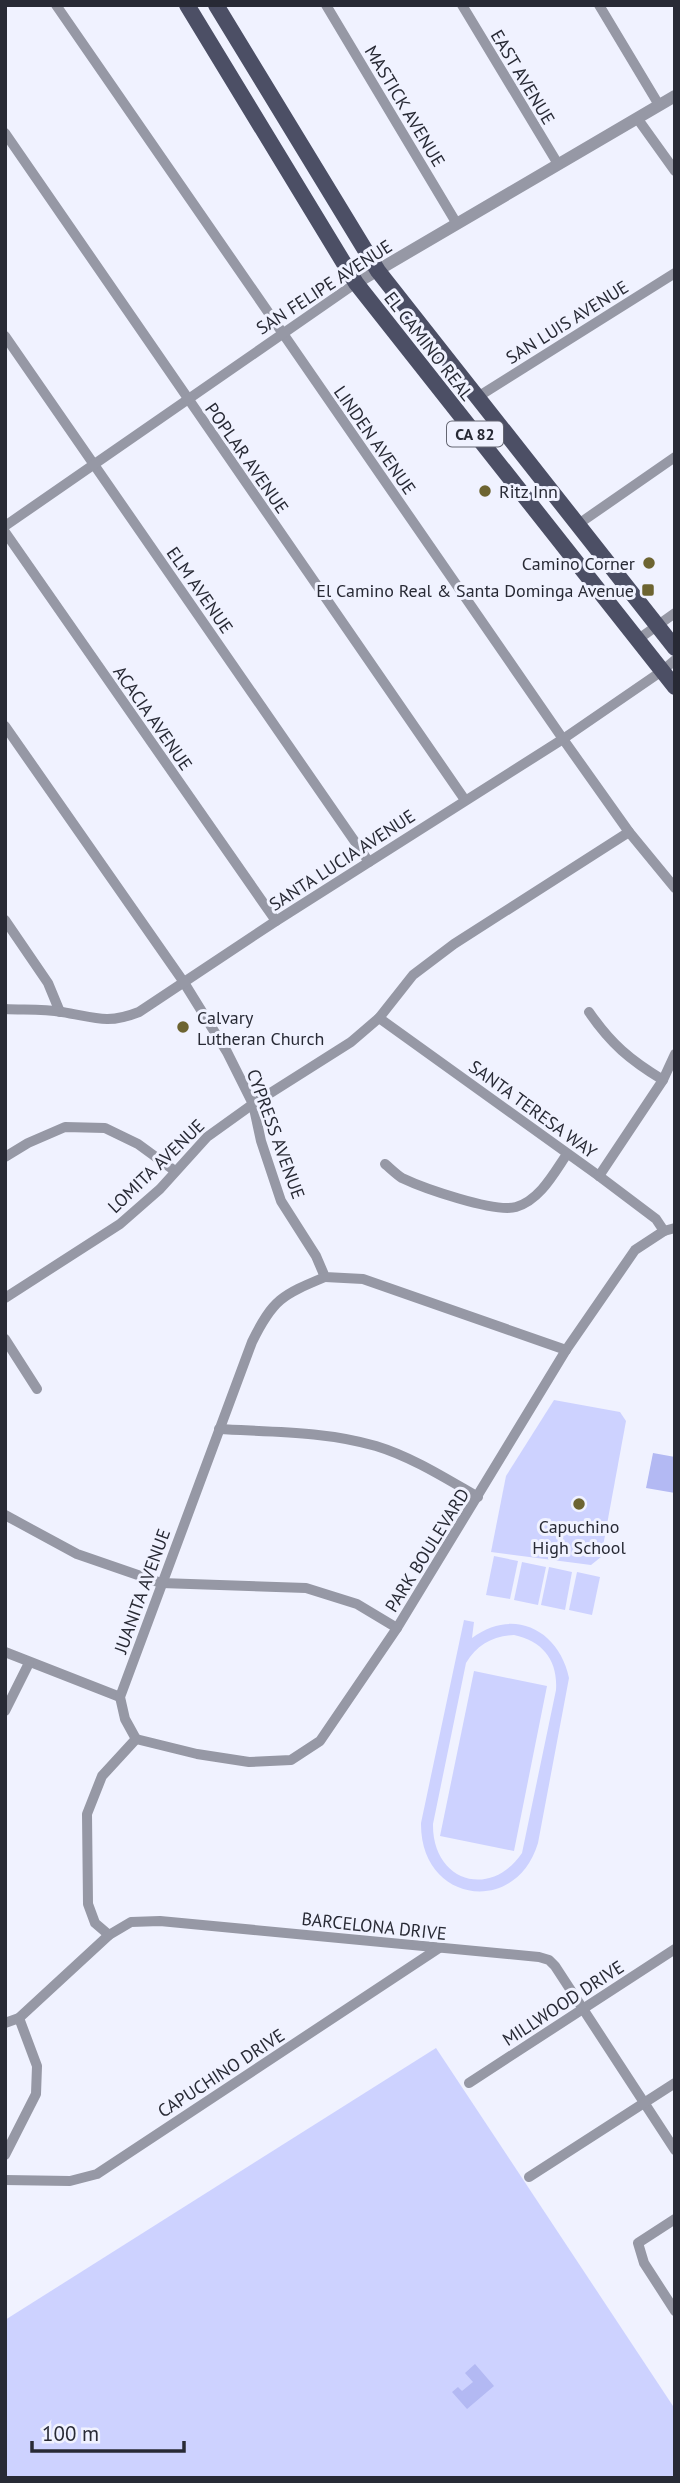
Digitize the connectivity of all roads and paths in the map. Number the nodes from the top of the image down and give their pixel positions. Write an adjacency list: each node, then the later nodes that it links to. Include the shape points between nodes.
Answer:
1 (56, 5): 17 (street, LINDEN AVENUE)
2 (187, 5): 16 (main road, EL CAMINO REAL / CA 82)
3 (216, 5): 14 (main road, EL CAMINO REAL / CA 82)
4 (326, 5): 13 (street, MASTICK AVENUE)
5 (462, 5): 11 (street, EAST AVENUE)
6 (599, 5): 8 (street)
7 (675, 96): 8 (street, SAN FELIPE AVENUE)
8 (659, 105): 9 (street, SAN FELIPE AVENUE)
9 (637, 118): 11 (street, SAN FELIPE AVENUE); 12 (street)
10 (5, 134): 20 (street, POPLAR AVENUE)
11 (558, 164): 13 (street, SAN FELIPE AVENUE)
12 (675, 171)
13 (457, 224): 14 (street, SAN FELIPE AVENUE)
14 (377, 271): 16 (street, SAN FELIPE AVENUE); 19 (main road, EL CAMINO REAL / CA 82)
15 (675, 273): 19 (street, SAN LUIS AVENUE)
16 (356, 283): 17 (street, SAN FELIPE AVENUE); 28 (main road, EL CAMINO REAL / CA 82)
17 (283, 334): 20 (street, SAN FELIPE AVENUE); 33 (street, LINDEN AVENUE)
18 (5, 336): 22 (street, ELM AVENUE)
19 (476, 398): 23 (main road, EL CAMINO REAL / CA 82)
20 (188, 400): 22 (street, SAN FELIPE AVENUE); 34 (street, POPLAR AVENUE)
21 (675, 457): 23 (street)
22 (94, 465): 24 (street, SAN FELIPE AVENUE); 36 (street, ELM AVENUE)
23 (577, 525): 27 (main road, EL CAMINO REAL / CA 82)
24 (5, 526)
25 (5, 532): 39 (street, ACACIA AVENUE)
26 (675, 613): 27 (street)
27 (657, 625): 28 (street); 29 (main road, EL CAMINO REAL / CA 82)
28 (637, 640): 30 (main road, EL CAMINO REAL / CA 82)
29 (675, 648)
30 (668, 666): 31 (main road, EL CAMINO REAL / CA 82); 33 (street, SANTA LUCIA AVENUE)
31 (675, 687)
32 (5, 726): 40 (street, CYPRESS AVENUE)
33 (563, 739): 34 (street, SANTA LUCIA AVENUE); 35 (street, LINDEN AVENUE)
34 (465, 800): 36 (street, SANTA LUCIA AVENUE)
35 (629, 832): 37 (street, LINDEN AVENUE); 44 (street, LOMITA AVENUE, via 433,959 413,975)
36 (369, 862): 39 (street, SANTA LUCIA AVENUE)
37 (675, 888)
38 (5, 920): 42 (street, via 48,983)
39 (276, 921): 40 (street, SANTA LUCIA AVENUE)
40 (183, 981): 42 (street, SANTA LUCIA AVENUE, via 122,1019 106,1021); 47 (street, CYPRESS AVENUE, via 228,1052)
41 (5, 1009): 42 (street, SANTA LUCIA AVENUE)
42 (60, 1012)
43 (589, 1012): 46 (street, via 632,1062)
44 (379, 1018): 47 (street, LOMITA AVENUE, via 351,1042); 48 (street, SANTA TERESA WAY)
45 (675, 1054): 46 (street)
46 (663, 1080): 52 (street)
47 (253, 1104): 51 (street, LOMITA AVENUE, via 207,1137); 54 (street, CYPRESS AVENUE, via 281,1201)
48 (567, 1154): 50 (street, via 532,1198 515,1207 497,1208 401,1177); 52 (street, SANTA TERESA WAY)
49 (5, 1157): 51 (street, via 65,1127 105,1128 138,1144)
50 (385, 1164)
51 (175, 1171): 55 (street, LOMITA AVENUE, via 120,1224)
52 (599, 1176): 53 (street, SANTA TERESA WAY)
53 (669, 1229): 57 (street, PARK BOULEVARD, via 635,1250)
54 (325, 1277): 57 (street, via 363,1279); 59 (street, JUANITA AVENUE, via 288,1293 265,1314)
55 (5, 1298)
56 (5, 1339): 58 (street)
57 (566, 1350): 60 (street, PARK BOULEVARD)
58 (37, 1389)
59 (219, 1429): 60 (street, via 310,1433 375,1446 426,1467); 62 (street, JUANITA AVENUE)
60 (478, 1497): 63 (street, PARK BOULEVARD)
61 (5, 1515): 62 (street, via 77,1554)
62 (161, 1583): 63 (street, via 306,1588 357,1604); 66 (street, JUANITA AVENUE)
63 (397, 1628): 68 (street, PARK BOULEVARD, via 320,1741 291,1760 248,1762)
64 (5, 1652): 65 (street)
65 (29, 1663): 66 (street); 67 (street)
66 (120, 1698): 68 (street)
67 (5, 1711)
68 (136, 1739): 69 (street, via 102,1776 87,1814 88,1904 95,1923)
69 (109, 1935): 70 (street, BARCELONA DRIVE, via 131,1922 160,1921); 73 (street, BARCELONA DRIVE)
70 (440, 1948): 72 (street, BARCELONA DRIVE, via 550,1960); 81 (street, CAPUCHINO DRIVE, via 97,2174 70,2181)
71 (675, 1949): 72 (street, MILLWOOD DRIVE)
72 (583, 2009): 75 (street, MILLWOOD DRIVE); 77 (street, BARCELONA DRIVE)
73 (19, 2018): 74 (street, BARCELONA DRIVE); 79 (street, via 37,2066 36,2094)
74 (5, 2023)
75 (468, 2082)
76 (675, 2082): 77 (street)
77 (644, 2102): 78 (street, BARCELONA DRIVE); 80 (street)
78 (675, 2150)
79 (5, 2155)
80 (529, 2176)
81 (5, 2180)
82 (675, 2219): 83 (street, via 638,2243 644,2263)
83 (675, 2311)

